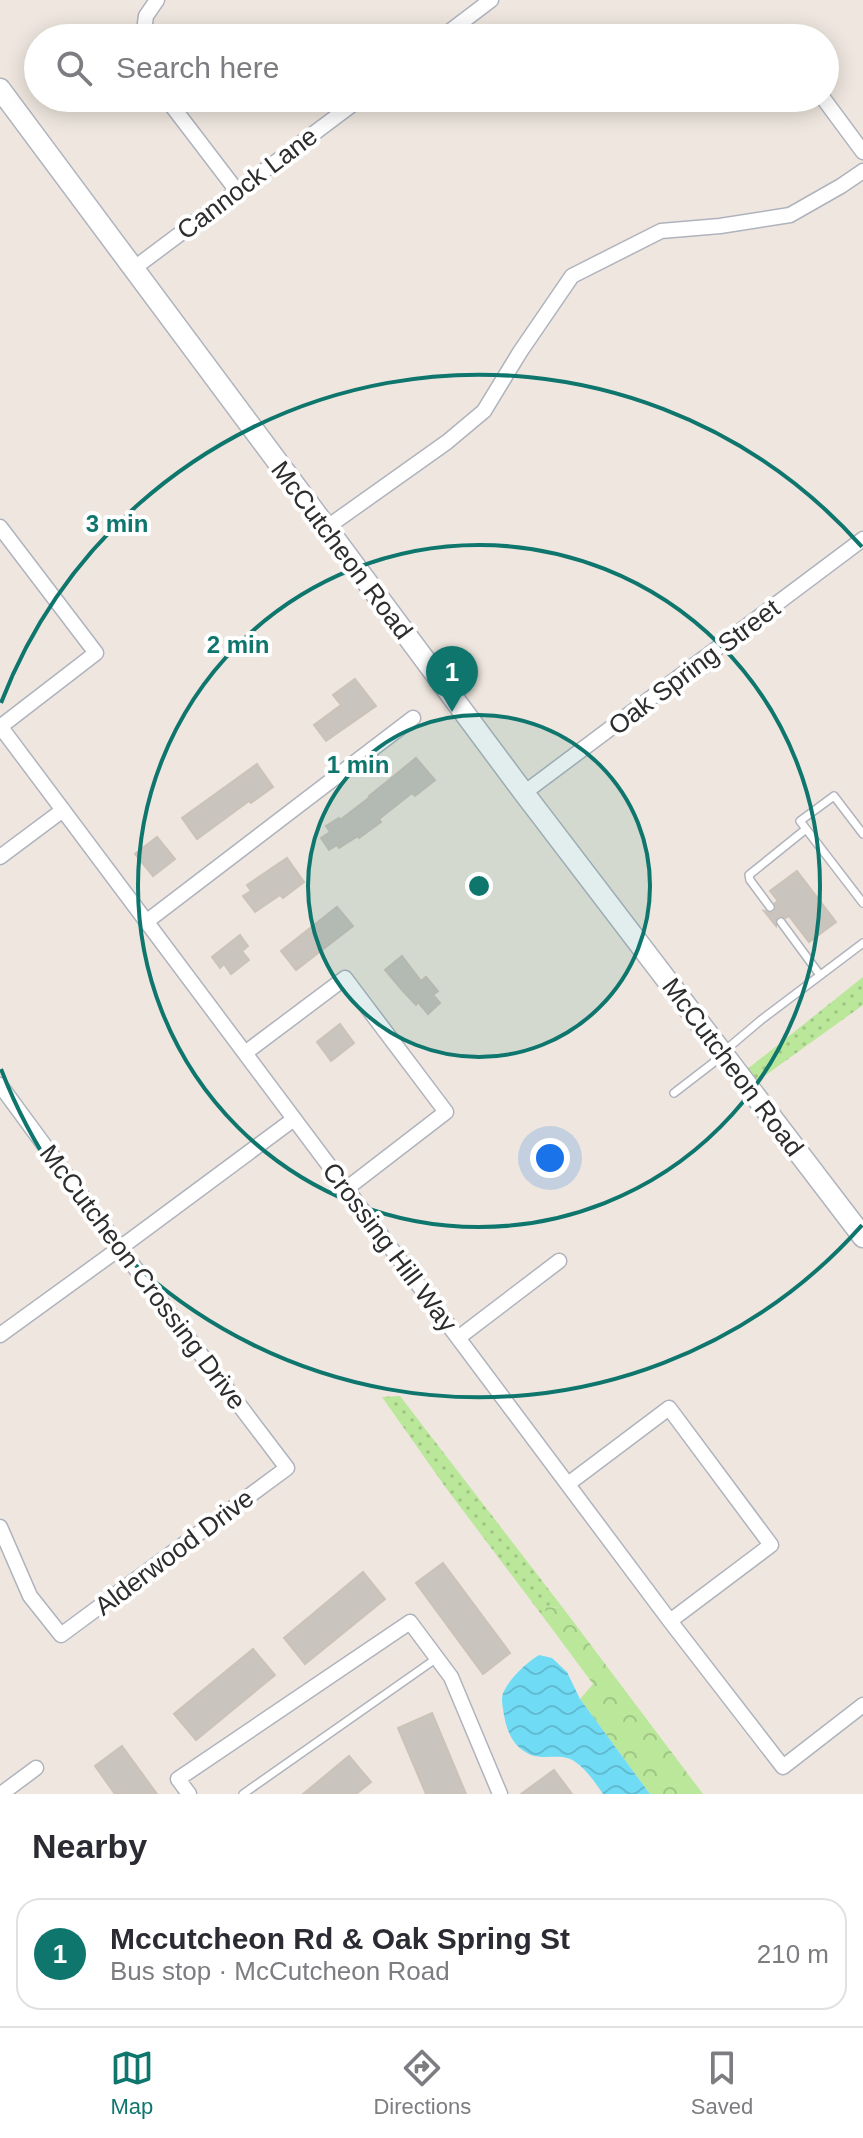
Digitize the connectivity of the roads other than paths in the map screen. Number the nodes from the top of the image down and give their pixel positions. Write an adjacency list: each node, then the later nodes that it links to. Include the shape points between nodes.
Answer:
1 (157, 0): 3 (street)
2 (491, 0): 4 (street)
3 (145, 24)
4 (459, 24)
5 (0, 89): 12 (main road, McCutcheon Road)
6 (177, 112): 11 (street)
7 (342, 112): 11 (street, Cannock Lane)
8 (833, 112): 9 (street)
9 (863, 152)
10 (863, 171): 14 (street, via 790,215 661,231 572,276 484,411)
11 (237, 191): 12 (street, Cannock Lane)
12 (133, 269): 14 (main road, McCutcheon Road)
13 (0, 527): 17 (street, via 96,653)
14 (326, 528): 18 (main road, McCutcheon Road)
15 (863, 539): 18 (street, Oak Spring Street)
16 (413, 718): 25 (street)
17 (0, 726): 19 (street, Crossing Hill Way)
18 (524, 793): 30 (main road, McCutcheon Road)
19 (63, 810): 22 (street); 25 (street, Crossing Hill Way)
20 (806, 829): 21 (lane, via 800,821 834,796); 23 (lane); 24 (lane, via 749,875)
21 (863, 834)
22 (0, 857)
23 (863, 903)
24 (770, 907)
25 (146, 922): 29 (street, Crossing Hill Way)
26 (781, 922): 28 (lane)
27 (863, 943): 28 (lane)
28 (820, 975): 30 (lane)
29 (245, 1053): 33 (street, Crossing Hill Way); 34 (street, via 345,978 446,1112)
30 (722, 1053): 32 (lane); 35 (main road, McCutcheon Road)
31 (0, 1085): 36 (street, McCutcheon Crossing Drive)
32 (674, 1093)
33 (294, 1119): 34 (street, Crossing Hill Way); 36 (street)
34 (346, 1189): 39 (street, Crossing Hill Way)
35 (863, 1237)
36 (120, 1248): 38 (street); 40 (street, McCutcheon Crossing Drive)
37 (559, 1261): 39 (street)
38 (0, 1335)
39 (458, 1338): 41 (street, Crossing Hill Way)
40 (287, 1468): 42 (street, Alderwood Drive, via 61,1635 30,1596)
41 (568, 1484): 43 (street, Crossing Hill Way); 43 (street, via 669,1408 771,1545)
42 (0, 1527)
43 (670, 1621): 45 (street, Crossing Hill Way, via 783,1767)
44 (437, 1658): 48 (street, via 410,1622 178,1779); 49 (lane); 50 (street, via 451,1677)
45 (863, 1705)
46 (36, 1768): 47 (street)
47 (1, 1794)
48 (189, 1794)
49 (243, 1794)
50 (500, 1794)

